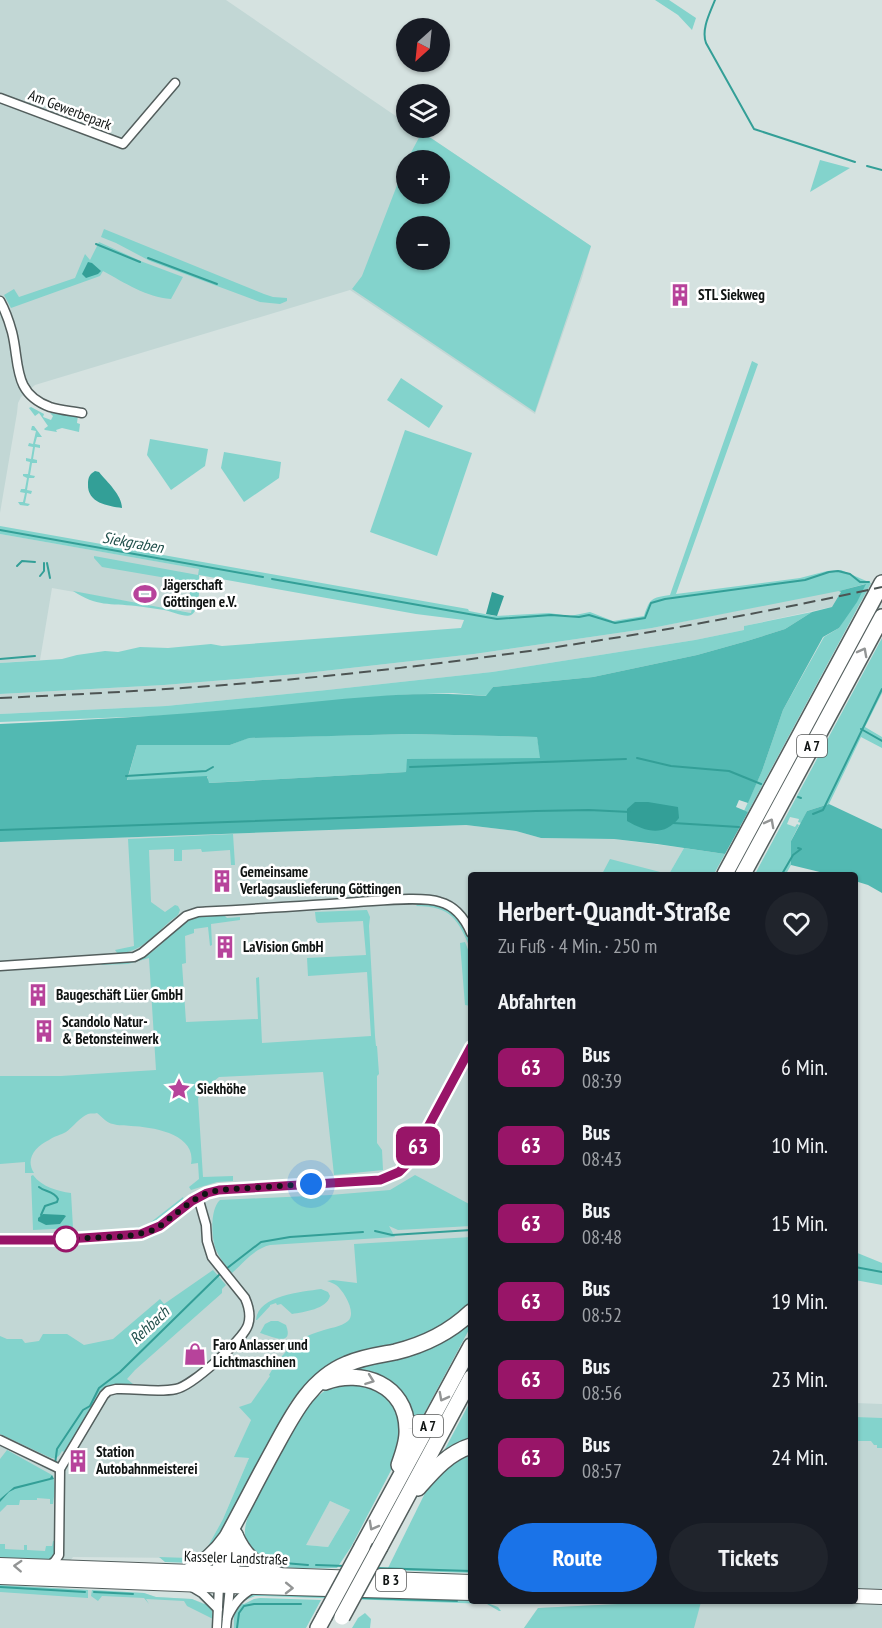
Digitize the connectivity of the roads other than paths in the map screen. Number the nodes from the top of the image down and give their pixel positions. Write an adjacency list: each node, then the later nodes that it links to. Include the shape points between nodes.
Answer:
1 (175, 83): 2 (street, Am Gewerbepark, via 123,144)
2 (0, 98)
3 (0, 301): 4 (street, via 12,332 24,387 48,406)
4 (82, 413)
5 (882, 583): 7 (highway, A 7)
6 (882, 617): 8 (highway, A 7, one-way to 6)
7 (726, 872)
8 (743, 872)
9 (468, 927): 10 (street, via 447,904 433,900 198,912 186,916 134,957)
10 (0, 966)
11 (468, 1053): 12 (street, via 414,1153 399,1172 380,1180 219,1190)
12 (198, 1197): 13 (street, via 160,1226 141,1234); 20 (street, via 209,1249 245,1298 249,1323 241,1337 187,1385 170,1390 108,1391)
13 (0, 1240)
14 (468, 1314): 17 (highway, via 435,1338 346,1364)
15 (468, 1352): 21 (highway, A 7, one-way to 21)
16 (468, 1384): 22 (highway, A 7)
17 (314, 1387): 21 (highway, one-way to 21, via 333,1379 358,1376 383,1386 400,1404 406,1420 406,1440); 23 (highway, via 292,1415 263,1467)
18 (0, 1440): 20 (street)
19 (468, 1447): 22 (highway, via 440,1465)
20 (59, 1469): 24 (street)
21 (385, 1505): 39 (highway, A 7, one-way to 39, bridge)
22 (401, 1508): 40 (highway, A 7, bridge)
23 (231, 1536): 28 (highway, via 252,1561); 30 (highway); 31 (highway)
24 (59, 1555): 26 (street); 27 (street, via 65,1563)
25 (0, 1565): 26 (main road, Kasseler Landstraße / B 3, one-way to 25)
26 (47, 1568): 27 (main road, Kasseler Landstraße / B 3)
27 (79, 1569): 30 (main road, Kasseler Landstraße / B 3)
28 (279, 1575): 31 (main road, Kasseler Landstraße / B 3); 32 (main road, Kasseler Landstraße / B 3)
29 (0, 1577): 30 (main road, Kasseler Landstraße / B 3)
30 (186, 1579): 31 (main road, Kasseler Landstraße / B 3); 37 (street)
31 (225, 1580): 33 (main road, Kasseler Landstraße / B 3); 37 (street); 38 (street)
32 (468, 1582)
33 (255, 1587): 34 (main road, Kasseler Landstraße / B 3, one-way to 34); 38 (street, via 238,1599)
34 (468, 1593)
35 (858, 1596): 36 (main road)
36 (882, 1597)
37 (218, 1609): 41 (street)
38 (227, 1618): 42 (street)
39 (321, 1622)
40 (339, 1622)
41 (217, 1628)
42 (226, 1628)

